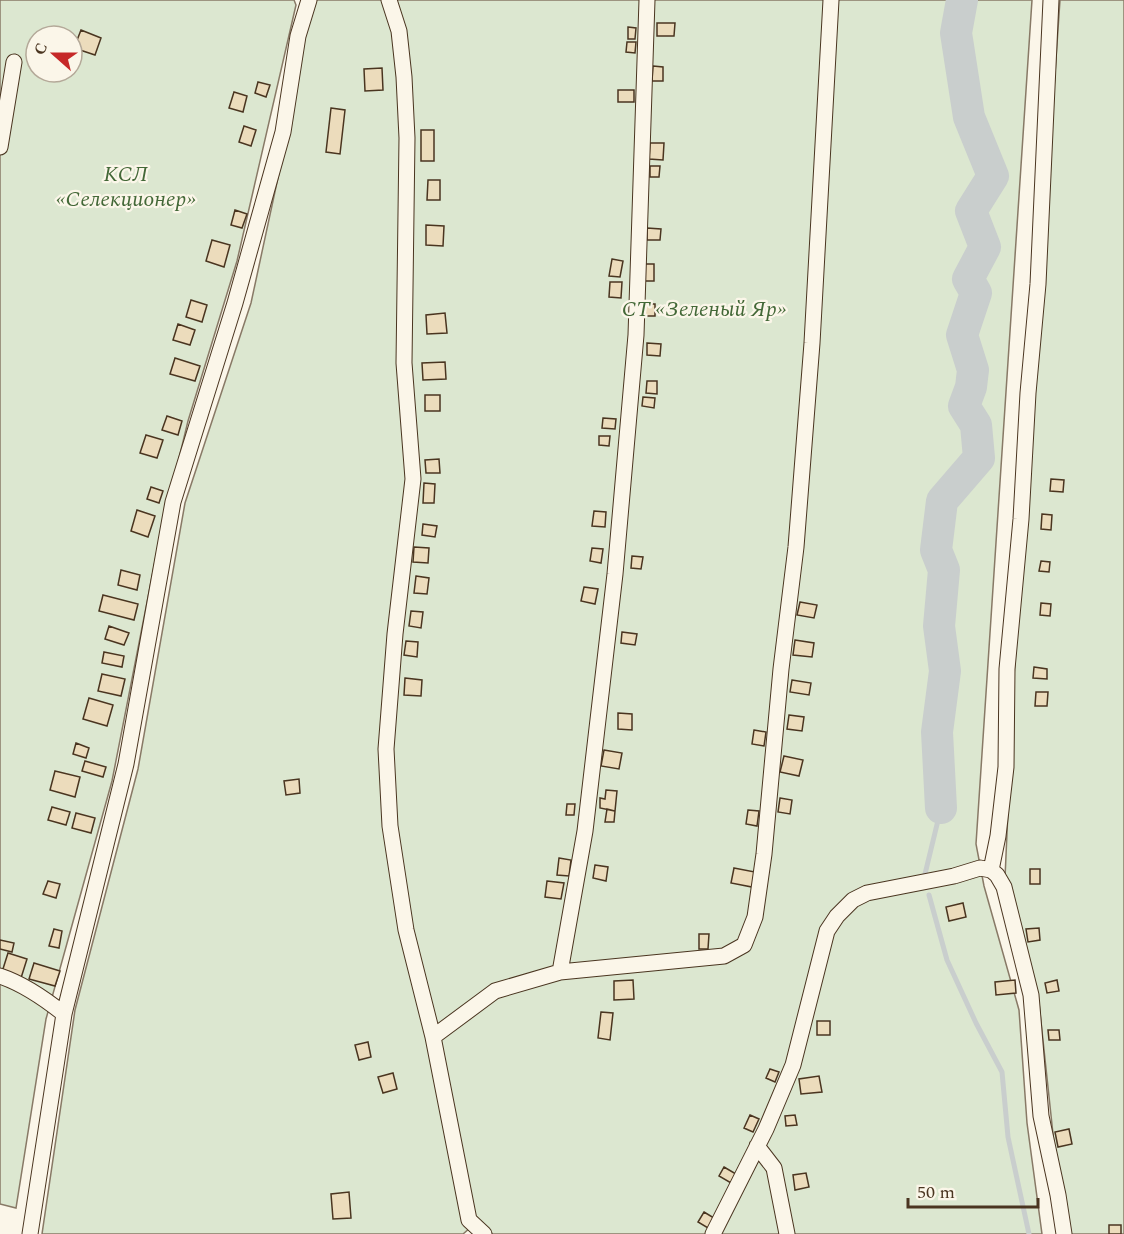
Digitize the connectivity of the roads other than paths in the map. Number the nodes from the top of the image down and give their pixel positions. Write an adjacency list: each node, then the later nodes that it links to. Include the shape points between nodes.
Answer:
1 (309, 0): 11 (street, via 298,36 283,132 173,502 126,765)
2 (389, 0): 12 (street, via 399,31 407,138 404,363 412,479 386,749 390,826 406,930)
3 (647, 0): 9 (street, via 636,335 615,574 585,831)
4 (831, 0): 9 (street, via 796,547 755,917 744,945 724,956)
5 (1051, 0): 8 (street, via 1038,284 1007,669 1006,768)
6 (14, 62): 7 (street)
7 (0, 147)
8 (991, 870): 13 (street, via 981,868 867,893 837,916 827,931 793,1065); 18 (street, via 1004,886 1031,994 1041,1116)
9 (560, 972): 12 (street, via 495,991)
10 (0, 976): 11 (street, via 18,982)
11 (64, 1014): 14 (street)
12 (433, 1037): 15 (street, via 469,1220)
13 (757, 1146): 16 (street); 17 (street, via 774,1168)
14 (30, 1234)
15 (484, 1234)
16 (713, 1234)
17 (787, 1234)
18 (1064, 1234)

